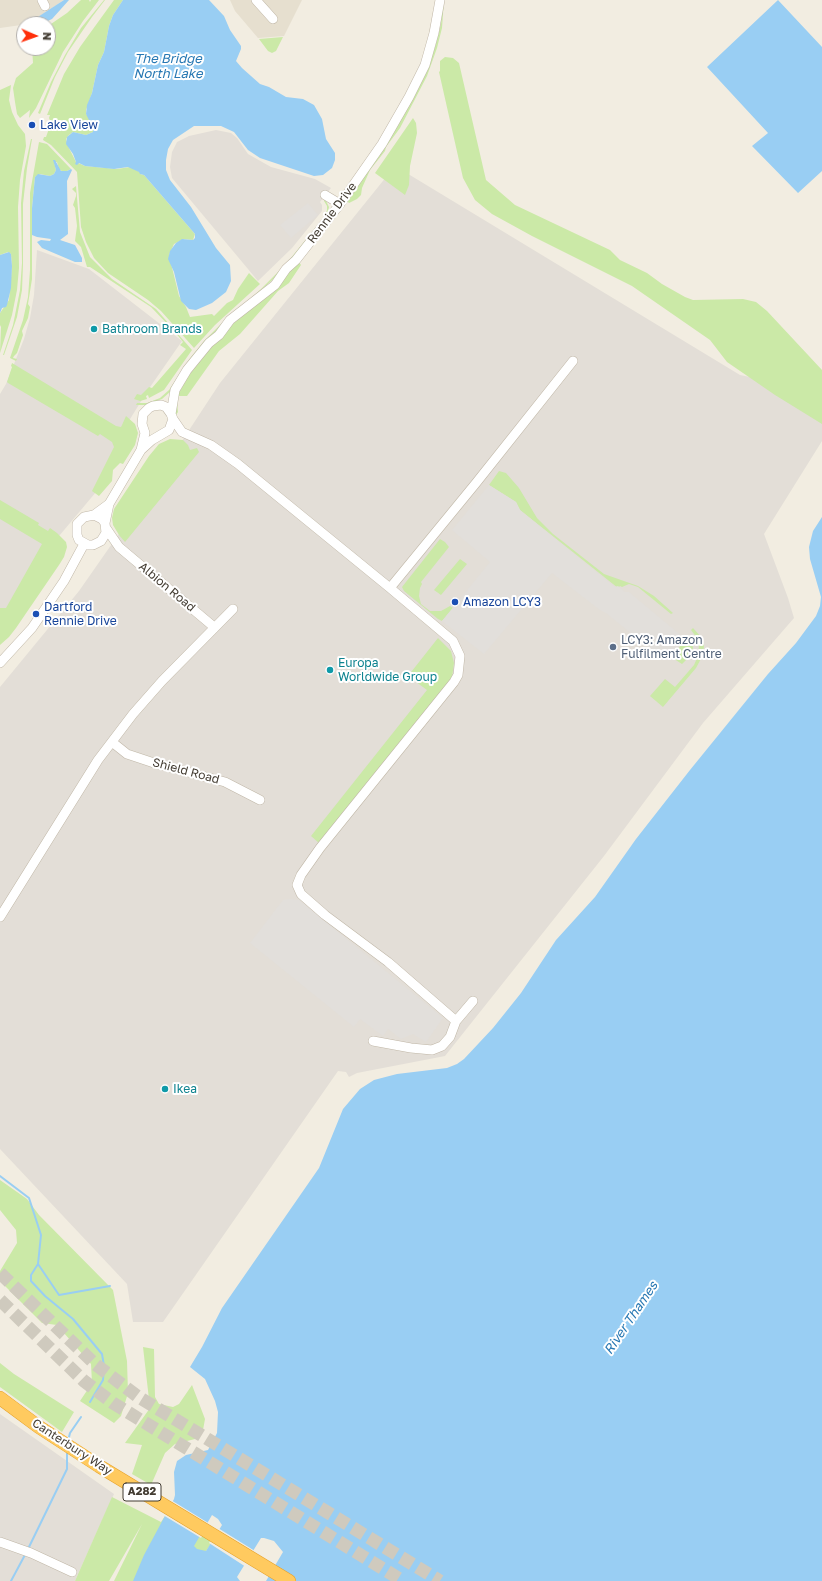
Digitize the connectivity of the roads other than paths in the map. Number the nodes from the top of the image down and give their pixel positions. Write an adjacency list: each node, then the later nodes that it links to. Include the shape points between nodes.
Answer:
1 (256, 0): 3 (street)
2 (439, 1): 7 (street, Rennie Drive, via 429,54 414,87 382,144)
3 (265, 10): 4 (street); 5 (street)
4 (258, 17)
5 (273, 19)
6 (325, 194): 7 (street)
7 (340, 204): 9 (street, Rennie Drive, via 275,285 230,320 209,343 187,370)
8 (573, 360): 22 (street)
9 (176, 390): 10 (street, Rennie Drive); 11 (street, Rennie Drive)
10 (157, 405): 11 (street, via 166,407); 12 (street, Rennie Drive, via 143,414)
11 (172, 416): 13 (street, via 182,432); 14 (street, Rennie Drive, via 171,426)
12 (144, 428): 14 (street, via 150,434); 15 (street, Rennie Drive)
13 (186, 433): 14 (street); 22 (street, via 211,445 238,464)
14 (163, 434): 15 (street, Rennie Drive)
15 (141, 450): 16 (street, Rennie Drive)
16 (108, 504): 17 (street, Rennie Drive); 18 (street, Rennie Drive)
17 (94, 515): 18 (street, via 98,516); 19 (street, Rennie Drive, via 84,516 77,524 76,535)
18 (105, 526): 20 (street, Rennie Drive, via 104,537); 21 (street, Albion Road)
19 (84, 544): 20 (street); 25 (street, via 64,581 32,628)
20 (98, 544): 21 (street)
21 (119, 547): 24 (street, Albion Road)
22 (390, 588): 30 (street, via 452,641 460,656 458,675 444,697 320,848 297,885 301,894 325,915 388,962)
23 (233, 609): 24 (street)
24 (214, 627): 26 (street, via 162,681)
25 (0, 662)
26 (112, 742): 27 (street, Shield Road, via 127,754 225,782); 28 (street, via 90,772)
27 (260, 800)
28 (0, 917)
29 (473, 1001): 30 (street)
30 (456, 1021): 31 (street, via 450,1037 442,1046 432,1050)
31 (374, 1041)
32 (0, 1398): 35 (highway, Canterbury Way / A282, via 99,1466)
33 (0, 1542): 34 (street)
34 (72, 1572)
35 (289, 1581)

